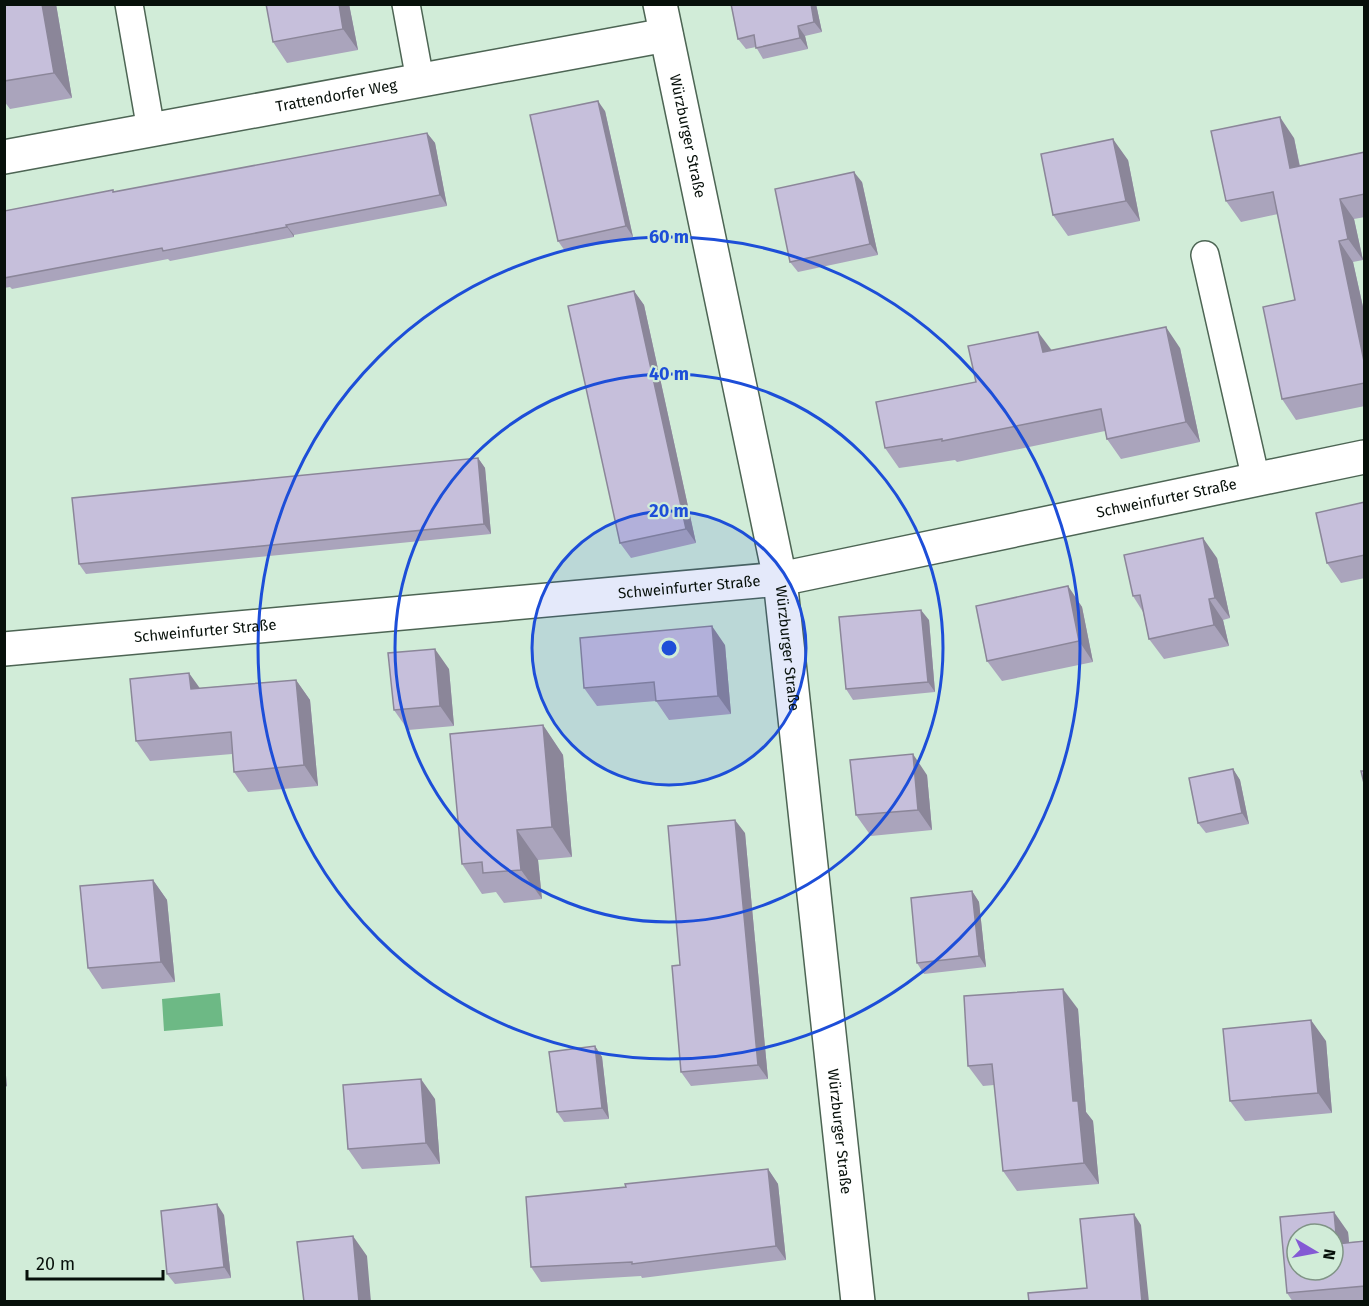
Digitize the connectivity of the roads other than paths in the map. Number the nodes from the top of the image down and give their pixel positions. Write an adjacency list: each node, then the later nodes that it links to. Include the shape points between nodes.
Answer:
1 (129, 4): 5 (lane)
2 (406, 4): 4 (lane)
3 (663, 20): 4 (street, Trattendorfer Weg); 10 (street, Würzburger Straße)
4 (420, 80): 5 (street, Trattendorfer Weg)
5 (151, 130): 6 (street, Trattendorfer Weg)
6 (4, 157)
7 (1204, 255): 9 (lane)
8 (1365, 458): 9 (street, Schweinfurter Straße)
9 (1256, 480): 10 (street, Schweinfurter Straße)
10 (780, 579): 11 (street, Schweinfurter Straße); 12 (street, Würzburger Straße)
11 (4, 650)
12 (858, 1302)

